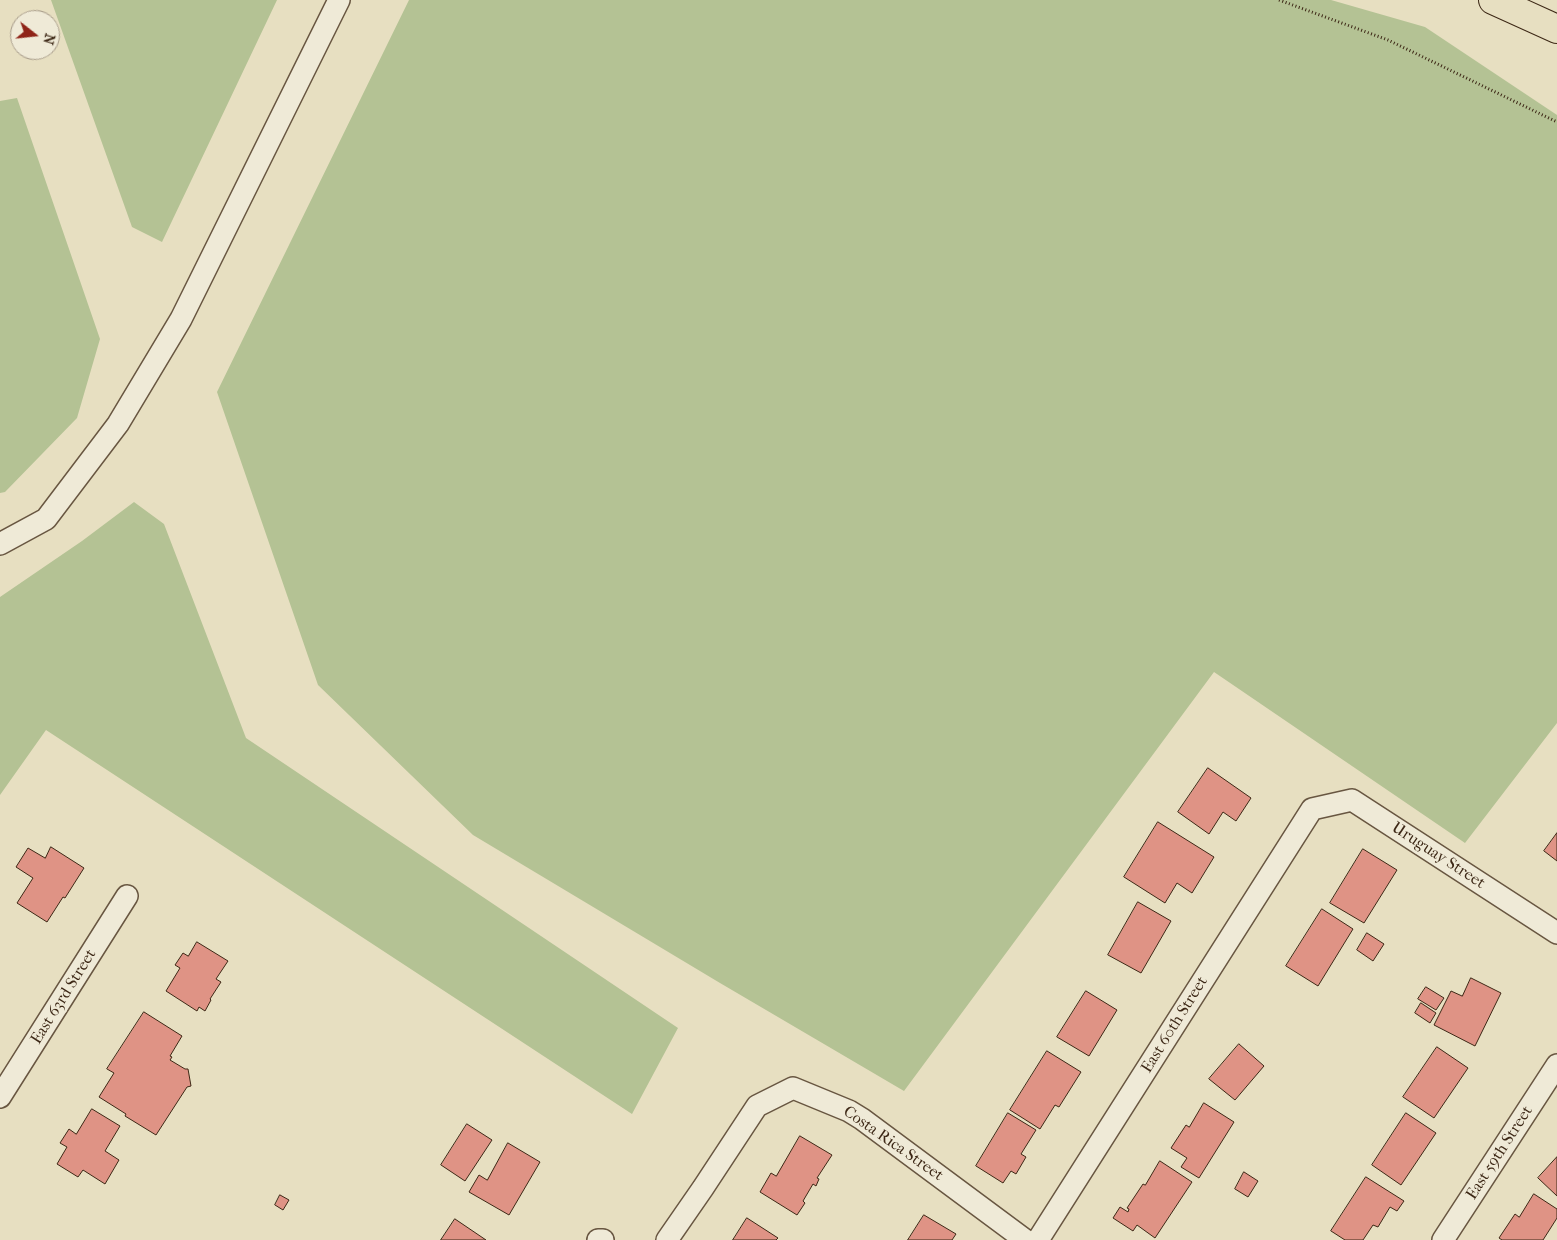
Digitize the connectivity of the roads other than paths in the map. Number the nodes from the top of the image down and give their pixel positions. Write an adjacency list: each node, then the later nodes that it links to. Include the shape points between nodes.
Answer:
1 (339, 0): 4 (street, via 181,319 118,424 46,519)
2 (1493, 0): 3 (highway)
3 (1557, 29)
4 (0, 544)
5 (1312, 809): 7 (street, Uruguay Street, via 1352,800); 14 (street, East 60th Street)
6 (127, 896): 9 (street, East 63rd Street)
7 (1557, 934)
8 (1557, 1065): 15 (street, East 59th Street)
9 (0, 1097)
10 (598, 1240): 11 (street)
11 (603, 1240)
12 (667, 1240): 13 (street, Costa Rica Street, via 757,1106 793,1088 862,1119)
13 (1025, 1240)
14 (1038, 1240)
15 (1443, 1240)

